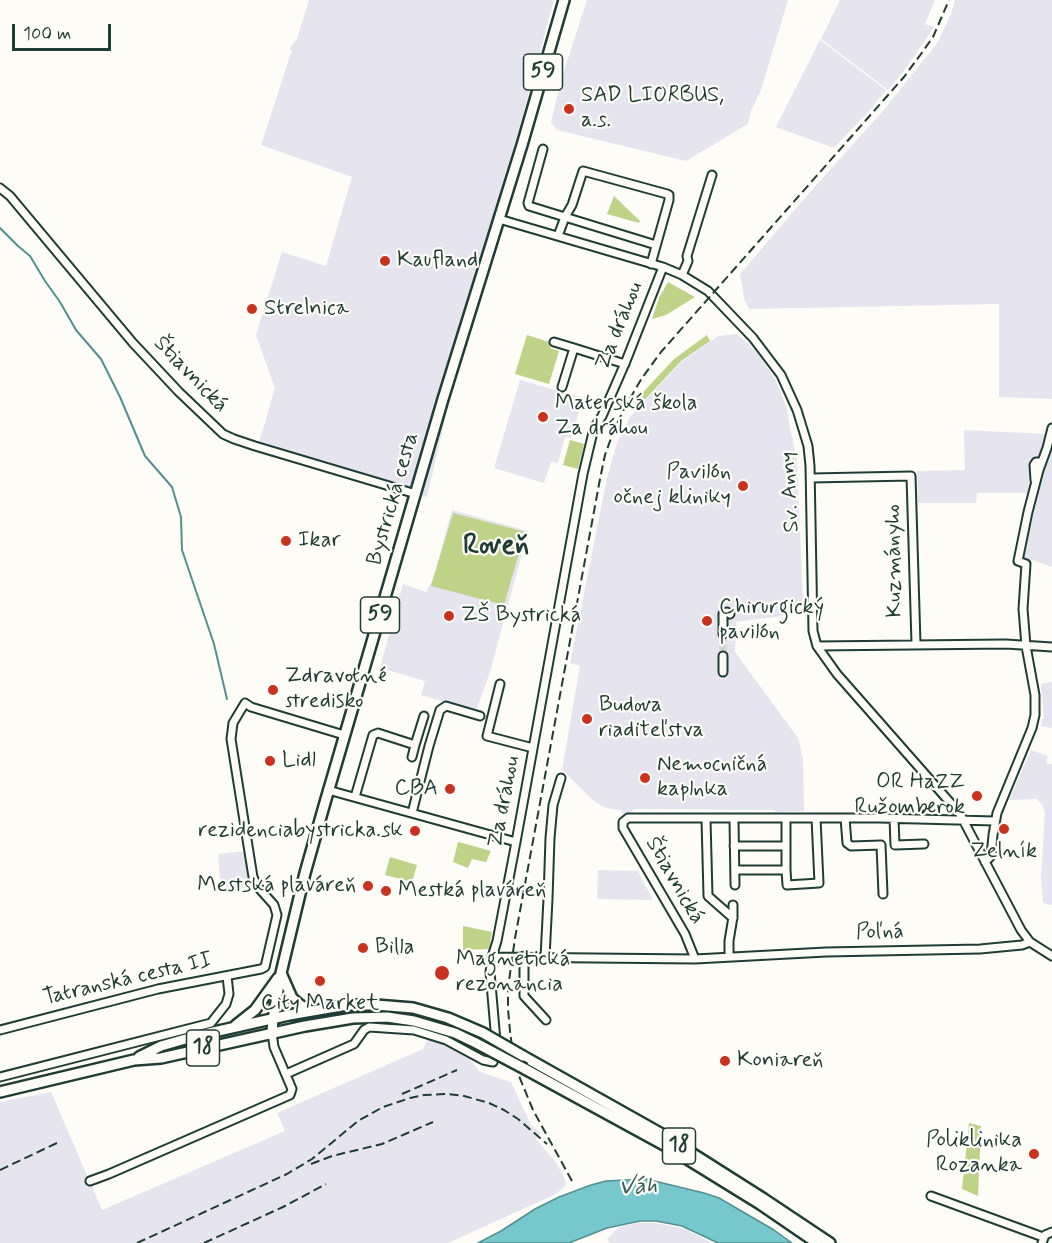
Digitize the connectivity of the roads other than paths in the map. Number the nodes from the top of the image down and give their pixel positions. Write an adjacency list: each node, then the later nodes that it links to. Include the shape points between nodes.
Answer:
1 (564, 0): 6 (main road, Bystrická cesta / 59)
2 (543, 149): 5 (street, via 529,207)
3 (712, 175): 11 (street)
4 (0, 188): 18 (street, Štiavnická, via 133,343 223,434)
5 (565, 217): 7 (street); 8 (street); 8 (street, via 583,171 667,194 669,200)
6 (499, 219): 7 (street); 18 (main road, Bystrická cesta / 59)
7 (558, 236): 9 (street)
8 (656, 245): 9 (street)
9 (651, 264): 10 (street)
10 (663, 267): 11 (street); 14 (street, Za dráhou)
11 (682, 275): 17 (street, Sv. Anny, via 708,291 732,315 781,375 808,446)
12 (554, 342): 13 (street, Za dráhou)
13 (574, 348): 14 (street, Za dráhou); 15 (street, Za dráhou)
14 (625, 364): 32 (street, Za dráhou, via 591,439)
15 (562, 387)
16 (1052, 428): 23 (street, via 1018,561 1026,564)
17 (810, 478): 21 (street, Kuzmányho, via 911,476); 22 (street, Sv. Anny, via 813,631)
18 (416, 494): 30 (main road, Bystrická cesta / 59)
19 (730, 614): 20 (street, via 723,614)
20 (723, 634)
21 (916, 644): 22 (street); 23 (street)
22 (817, 646): 44 (street)
23 (1026, 646): 24 (street); 45 (street, via 1035,695 1034,721)
24 (1052, 647)
25 (723, 657): 26 (street)
26 (723, 672)
27 (500, 684): 32 (street, Za dráhou, via 487,736)
28 (423, 716): 31 (street)
29 (478, 716): 37 (street, via 446,706 440,710)
30 (344, 735): 35 (main road, Bystrická cesta / 59); 65 (street, Tatranská cesta II, via 245,703 233,723 231,739 253,877 277,915 265,967)
31 (415, 745): 33 (street); 36 (street, via 378,733 373,735)
32 (533, 748): 46 (street, Za dráhou)
33 (412, 757)
34 (561, 778): 61 (street, via 550,838)
35 (328, 790): 36 (street); 64 (main road, Bystrická cesta / 59)
36 (355, 797): 37 (street)
37 (412, 813): 46 (street)
38 (816, 818): 39 (street); 43 (street); 52 (street, via 819,884 787,885)
39 (845, 818): 40 (street); 54 (street, via 847,843 881,845)
40 (894, 818): 44 (street); 47 (street, via 895,845)
41 (706, 819): 42 (street); 56 (street, via 708,896); 63 (street, Štiavnická, via 628,818 623,822)
42 (734, 819): 43 (street); 48 (street)
43 (786, 819): 49 (street)
44 (963, 820): 45 (street); 50 (street)
45 (995, 821): 50 (street, via 991,856)
46 (516, 842): 60 (street, Za dráhou)
47 (924, 844)
48 (734, 846): 49 (street); 51 (street)
49 (786, 846): 52 (street)
50 (985, 862): 57 (street)
51 (735, 870): 52 (street); 53 (street)
52 (786, 870)
53 (735, 885)
54 (883, 894)
55 (733, 905): 56 (street)
56 (733, 918): 62 (street)
57 (1030, 942): 59 (street); 62 (street, Poľná, via 980,949)
58 (524, 956): 60 (street, Poľná); 61 (street, Poľná); 68 (street, via 524,996)
59 (1052, 956)
60 (492, 957): 73 (street, Za dráhou, via 489,978 497,1053 493,1062 414,1030 369,1027 354,1044)
61 (545, 957): 63 (street, Poľná)
62 (729, 957): 63 (street, Poľná)
63 (695, 959)
64 (281, 973): 66 (main road, via 292,998); 67 (main road, Bystrická cesta / 59); 69 (main road, via 255,1010)
65 (227, 976): 70 (street, Tatranská cesta II, via 158,989); 74 (street, via 226,1004 211,1023)
66 (311, 1011): 67 (main road, 18); 81 (main road, 18, bridge, via 347,1005 402,1006 448,1018 483,1033 660,1134)
67 (273, 1019): 69 (main road, 18); 71 (main road, Bystrická cesta)
68 (546, 1020)
69 (230, 1028): 72 (main road, 18, via 161,1046)
70 (0, 1030)
71 (272, 1033): 72 (main road, 18, via 161,1058); 73 (street); 80 (main road, 18, bridge, via 366,1017 427,1023 455,1033 666,1146)
72 (134, 1060): 75 (main road, 18)
73 (286, 1074): 76 (street, via 292,1089 290,1095)
74 (0, 1077)
75 (0, 1092)
76 (90, 1181)
77 (931, 1196): 79 (street)
78 (1052, 1232): 79 (street)
79 (1043, 1240)
80 (817, 1243)
81 (830, 1243)

